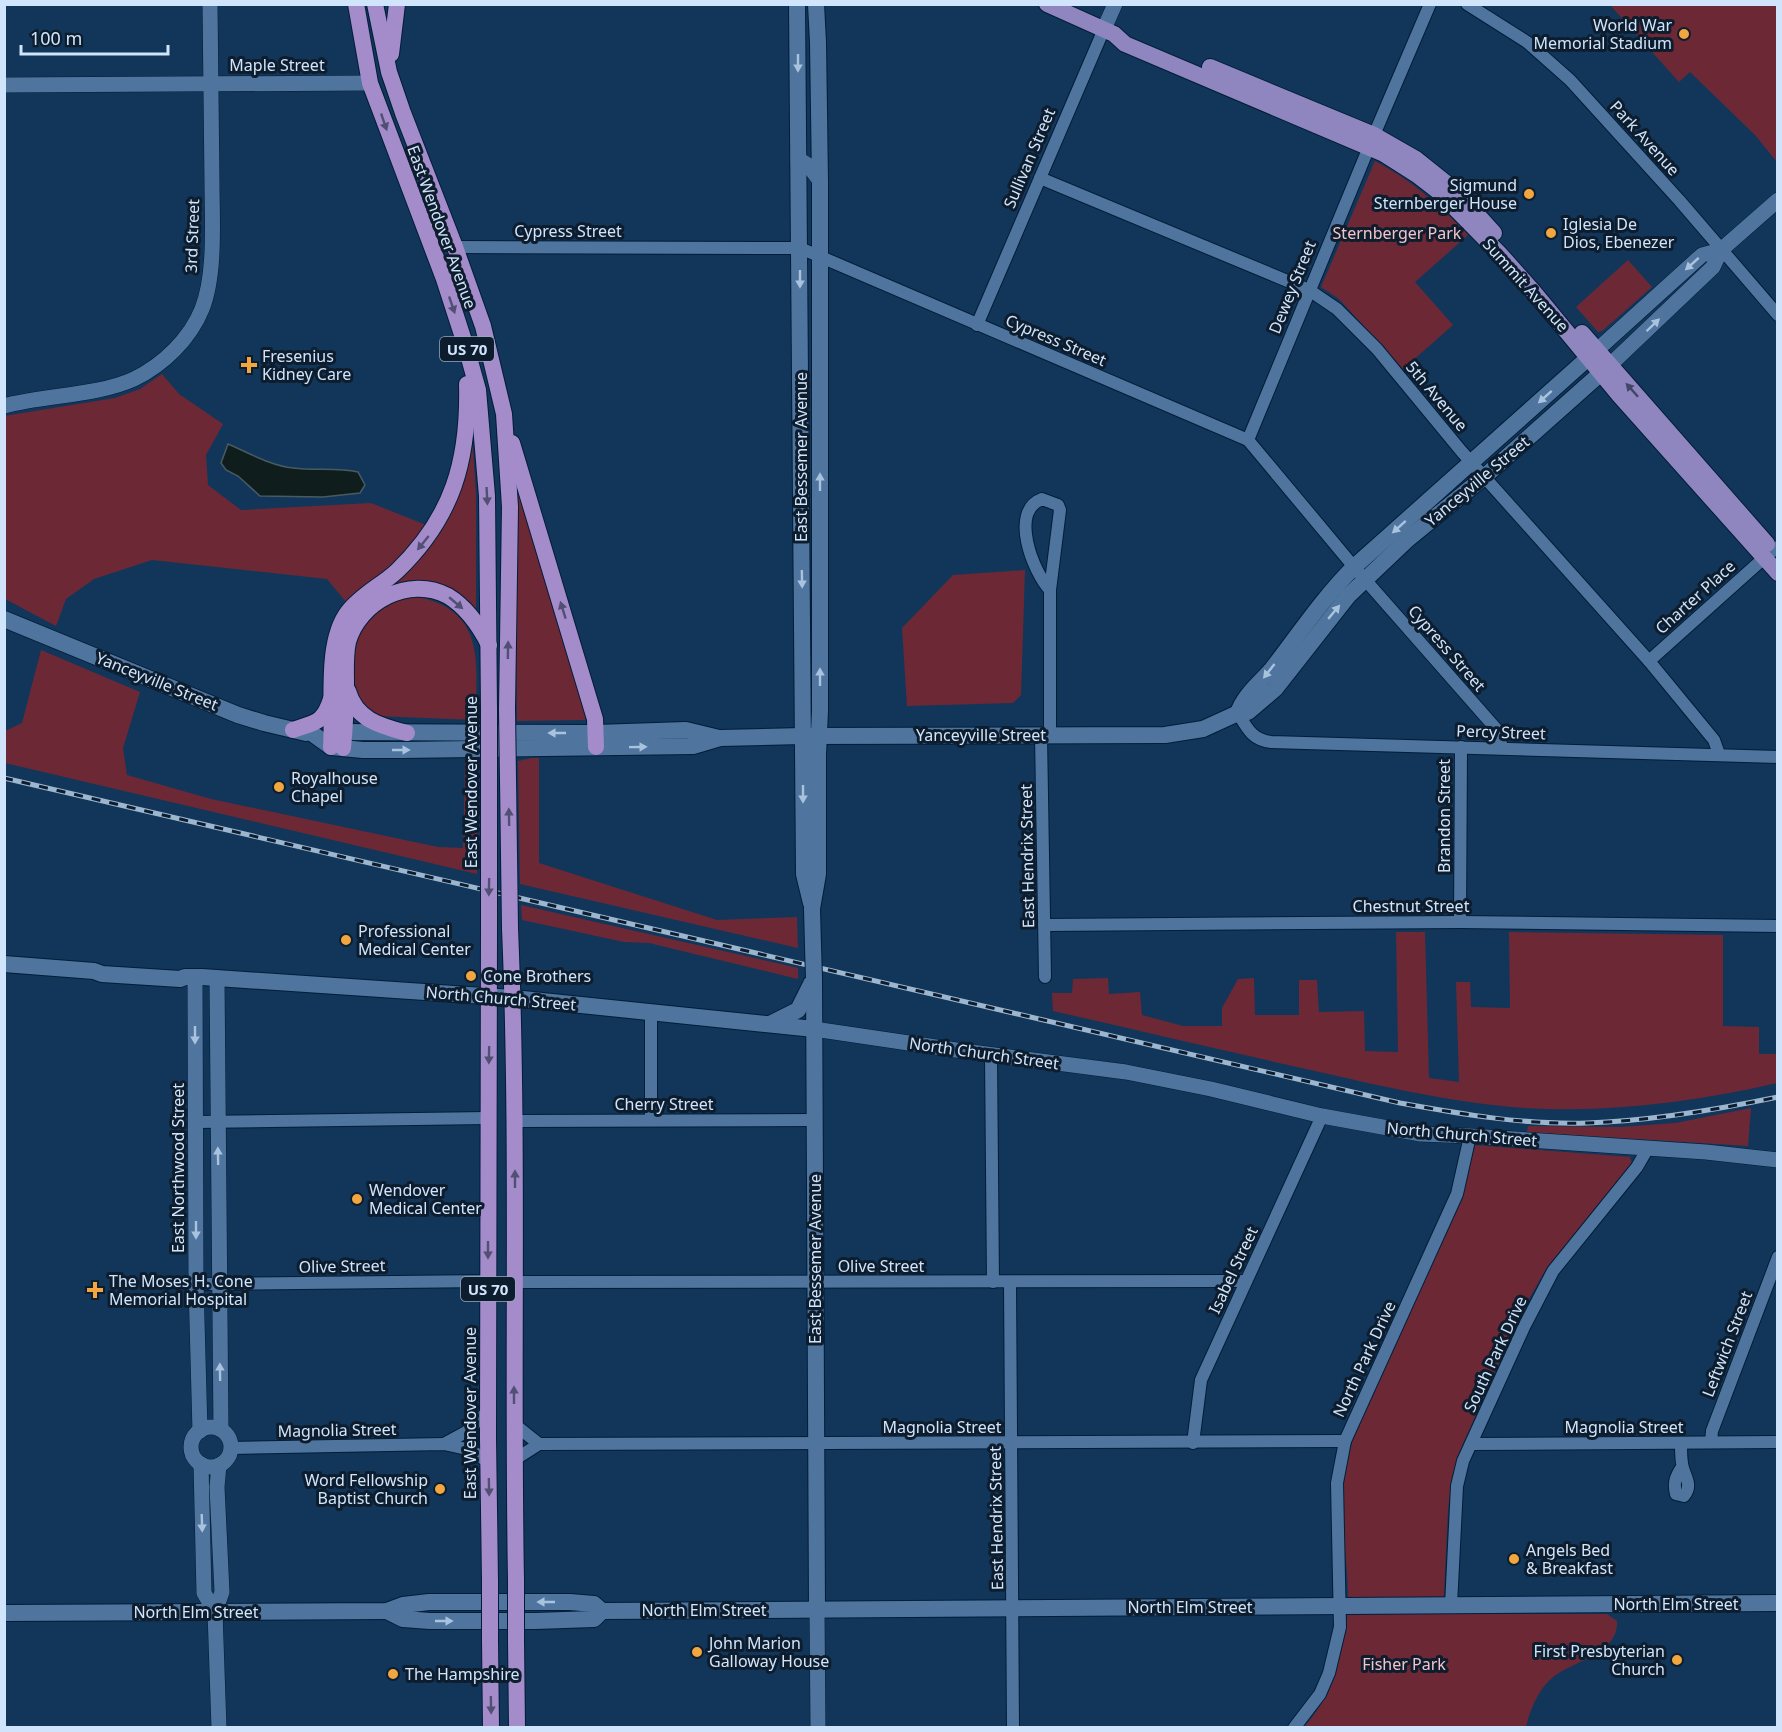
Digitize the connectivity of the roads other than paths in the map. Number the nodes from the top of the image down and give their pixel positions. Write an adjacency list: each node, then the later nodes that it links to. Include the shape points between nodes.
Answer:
1 (210, 4): 14 (street, 3rd Street)
2 (356, 4): 13 (highway, East Wendover Avenue / US 70)
3 (375, 4): 12 (highway, East Wendover Avenue / US 70)
4 (397, 4): 12 (highway)
5 (797, 4): 18 (main road, East Bessemer Avenue, one-way to 18)
6 (816, 4): 20 (main road, East Bessemer Avenue)
7 (1047, 4): 11 (main road, Summit Avenue)
8 (1114, 4): 11 (street, Sullivan Street)
9 (1430, 4): 17 (street, Dewey Street)
10 (1467, 4): 24 (street, Park Avenue, via 1527,42 1563,73)
11 (1109, 32): 17 (main road, Summit Avenue, via 1150,42); 19 (street, Sullivan Street)
12 (389, 72): 16 (highway, East Wendover Avenue / US 70)
13 (370, 82): 14 (street, Maple Street); 16 (highway, via 386,89); 29 (highway, East Wendover Avenue / US 70, one-way to 29)
14 (211, 84): 15 (street, Maple Street); 32 (street, 3rd Street, via 211,264 202,308 187,335 172,353 132,380)
15 (4, 85)
16 (403, 113): 22 (highway, East Wendover Avenue / US 70)
17 (1371, 141): 26 (street, Dewey Street); 30 (main road, Summit Avenue, via 1416,159 1456,190)
18 (798, 159): 20 (street); 23 (main road, East Bessemer Avenue)
19 (1040, 178): 26 (street, 5th Avenue); 28 (street, Sullivan Street)
20 (820, 181): 25 (main road, East Bessemer Avenue)
21 (1778, 200): 24 (street, Yanceyville Street)
22 (455, 247): 23 (street, Cypress Street); 33 (highway, East Wendover Avenue / US 70, via 483,326)
23 (800, 248): 25 (street, Cypress Street); 49 (main road, East Bessemer Avenue, one-way to 49)
24 (1721, 250): 27 (street, Park Avenue); 30 (street, Yanceyville Street, one-way to 30, via 1702,255); 31 (street, Yanceyville Street, one-way to 24, via 1713,267)
25 (820, 258): 28 (street, Cypress Street); 49 (main road, East Bessemer Avenue, one-way to 25, via 820,711)
26 (1309, 290): 34 (street, Dewey Street); 35 (street, 5th Avenue, via 1337,309 1377,349)
27 (1778, 315)
28 (977, 325): 34 (street, Cypress Street)
29 (466, 347): 42 (highway, East Wendover Avenue / US 70, one-way to 42, via 478,390 487,496); 44 (highway, one-way to 44, via 468,420 454,484 428,538 348,612 338,632 333,658)
30 (1592, 354): 31 (main road, Summit Avenue); 35 (main road, Yanceyville Street, one-way to 35)
31 (1606, 369): 36 (main road, Yanceyville Street); 37 (main road, Summit Avenue)
32 (4, 406)
33 (504, 414): 51 (highway, one-way to 33, via 596,718); 65 (highway, East Wendover Avenue / US 70, one-way to 33, bridge, via 507,709 510,507)
34 (1248, 440): 38 (street, Cypress Street)
35 (1472, 463): 36 (street, 5th Avenue); 38 (main road, Yanceyville Street, one-way to 38)
36 (1484, 477): 38 (main road, Yanceyville Street); 43 (street, 5th Avenue)
37 (1773, 553): 39 (main road, Summit Avenue); 43 (street, Charter Place)
38 (1360, 573): 45 (main road, Yanceyville Street, via 1324,598 1272,669 1242,701); 53 (street, Cypress Street, via 1498,731)
39 (1778, 573)
40 (1050, 590): 40 (street, East Hendrix Street, via 1060,510 1058,505 1042,499 1027,514 1026,525 1031,555); 48 (street, East Hendrix Street)
41 (4, 619): 46 (main road, Yanceyville Street, via 238,715)
42 (490, 646): 44 (highway, one-way to 42, via 355,625 384,596 409,590 448,596 469,615); 64 (highway, East Wendover Avenue / US 70, one-way to 64, bridge)
43 (1649, 661): 54 (street, 5th Avenue, via 1714,740)
44 (339, 688): 46 (highway, via 318,722); 47 (highway, via 356,710 375,723); 50 (highway)
45 (1238, 712): 48 (main road, Yanceyville Street, via 1206,728 1180,734); 52 (street, Percy Street, via 1249,732 1265,741)
46 (293, 730): 50 (main road, Yanceyville Street)
47 (407, 733): 50 (main road, Yanceyville Street); 51 (main road, Yanceyville Street, one-way to 47)
48 (1046, 734): 49 (main road, Yanceyville Street); 57 (street, East Hendrix Street)
49 (811, 736): 51 (main road, Yanceyville Street, via 720,738 693,746); 63 (main road, East Bessemer Avenue, bridge, via 818,874 813,909)
50 (338, 740): 51 (main road, Yanceyville Street, one-way to 51, via 373,750)
51 (596, 740)
52 (1461, 747): 53 (street, Percy Street); 56 (street, Brandon Street)
53 (1502, 748): 54 (street, Percy Street)
54 (1719, 754): 55 (street, Percy Street)
55 (1778, 757)
56 (1460, 922): 57 (street, Chestnut Street); 58 (street, Chestnut Street)
57 (1044, 925): 61 (street, East Hendrix Street)
58 (1778, 927)
59 (4, 964): 60 (main road, North Church Street, via 180,980)
60 (190, 977): 62 (main road, North Church Street); 75 (street, East Northwood Street, one-way to 75)
61 (1044, 977)
62 (217, 978): 64 (main road, North Church Street); 76 (street)
63 (814, 978): 67 (main road, via 798,1010); 68 (main road, East Bessemer Avenue)
64 (489, 996): 65 (main road, North Church Street); 71 (highway, East Wendover Avenue / US 70, one-way to 71)
65 (513, 998): 66 (main road, North Church Street); 74 (highway, East Wendover Avenue / US 70)
66 (651, 1011): 67 (main road, North Church Street); 72 (street)
67 (770, 1024): 68 (main road, North Church Street)
68 (814, 1029): 69 (street, North Church Street); 73 (main road, East Bessemer Avenue)
69 (991, 1055): 70 (street, North Church Street, via 1126,1072); 84 (street)
70 (1322, 1116): 77 (street, North Church Street, via 1420,1134); 82 (street, Isabel Street)
71 (488, 1118): 76 (street); 81 (highway, East Wendover Avenue / US 70, one-way to 81)
72 (651, 1120): 73 (street, Cherry Street); 74 (street, Cherry Street)
73 (814, 1120): 86 (main road, East Bessemer Avenue)
74 (515, 1121): 83 (highway, East Wendover Avenue / US 70, one-way to 74)
75 (195, 1122): 76 (street); 87 (street, East Northwood Street, one-way to 87)
76 (218, 1123): 88 (street, one-way to 76)
77 (1470, 1136): 78 (street, North Church Street); 93 (street, North Park Drive, via 1457,1194)
78 (1648, 1148): 79 (street, North Church Street); 102 (street, South Park Drive, via 1553,1271)
79 (1778, 1160)
80 (1778, 1257): 94 (street, Leftwich Street)
81 (488, 1281): 88 (street, Olive Street); 89 (highway, East Wendover Avenue / US 70)
82 (1246, 1281): 85 (street, Olive Street); 98 (street, Isabel Street, via 1201,1380)
83 (515, 1282): 86 (street, Olive Street); 90 (highway, East Wendover Avenue / US 70, one-way to 83)
84 (993, 1282): 85 (street, Olive Street); 86 (street, Olive Street)
85 (1010, 1282): 97 (street, East Hendrix Street)
86 (815, 1283): 96 (main road, East Bessemer Avenue)
87 (196, 1284): 88 (street, Olive Street); 92 (street, East Northwood Street)
88 (220, 1284): 91 (street, one-way to 88)
89 (488, 1411): 100 (street, Magnolia Street, via 466,1432); 105 (highway, East Wendover Avenue / US 70)
90 (514, 1424): 101 (street); 104 (highway, East Wendover Avenue / US 70)
91 (221, 1430): 92 (street, via 210,1427); 103 (street, via 229,1438)
92 (200, 1431): 106 (street, East Northwood Street, via 192,1449)
93 (1345, 1441): 98 (street, Magnolia Street); 111 (street, North Park Drive, via 1337,1510)
94 (1711, 1442): 95 (street, Magnolia Street); 99 (street, Magnolia Street)
95 (1778, 1442)
96 (816, 1443): 97 (street, Magnolia Street); 101 (street, Magnolia Street); 113 (main road, East Bessemer Avenue)
97 (1011, 1443): 98 (street, Magnolia Street); 112 (street, East Hendrix Street)
98 (1192, 1443)
99 (1681, 1443): 102 (street, Magnolia Street); 108 (street)
100 (444, 1444): 103 (street, Magnolia Street); 105 (street, Magnolia Street, via 471,1450)
101 (539, 1444): 104 (street)
102 (1471, 1444): 110 (street, South Park Drive, via 1457,1486)
103 (231, 1448): 107 (street, via 228,1458)
104 (514, 1460): 118 (highway, East Wendover Avenue / US 70, bridge)
105 (488, 1462): 117 (highway, East Wendover Avenue / US 70, one-way to 117, bridge)
106 (201, 1464): 107 (street); 114 (street, East Northwood Street, one-way to 114, via 204,1593)
107 (219, 1465): 114 (street, via 222,1592)
108 (1682, 1467)
109 (1778, 1603): 110 (main road, North Elm Street)
110 (1451, 1605): 111 (main road, North Elm Street)
111 (1340, 1606): 112 (main road, North Elm Street); 121 (street, North Park Drive, via 1340,1628 1329,1673 1316,1702)
112 (1013, 1608): 113 (main road, North Elm Street); 120 (street, East Hendrix Street)
113 (817, 1610): 114 (main road, North Elm Street, via 602,1611 594,1604 570,1602 429,1602 387,1611); 119 (street)
114 (216, 1612): 115 (main road, North Elm Street); 116 (street)
115 (4, 1613)
116 (219, 1728)
117 (491, 1728)
118 (517, 1728)
119 (818, 1728)
120 (1013, 1728)
121 (1294, 1728)

